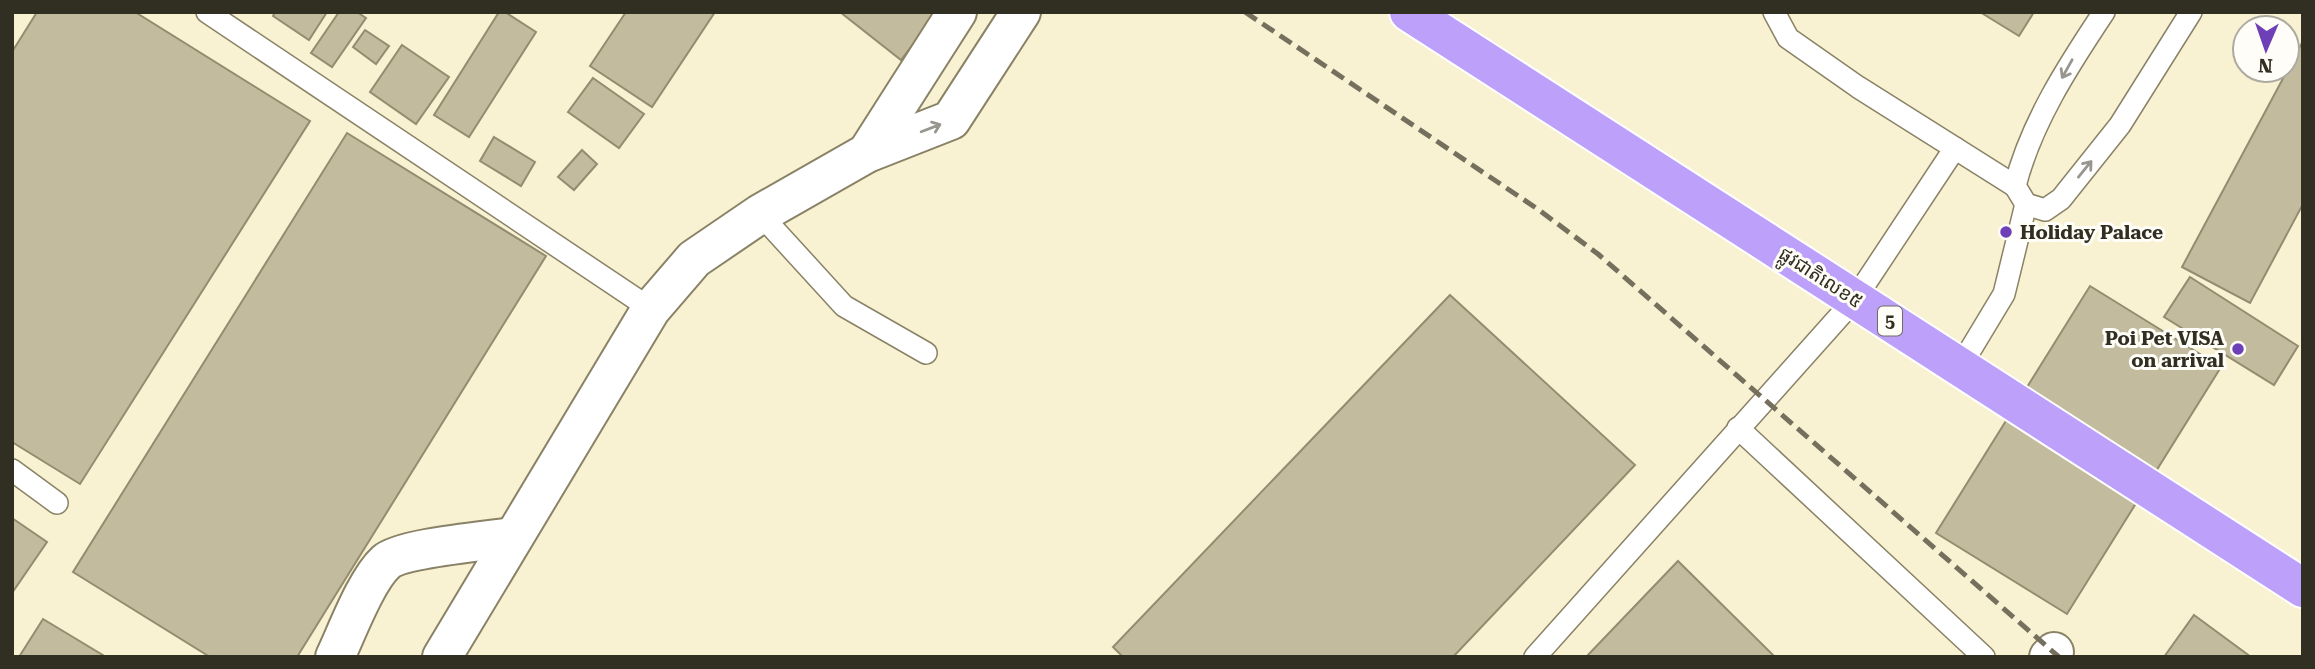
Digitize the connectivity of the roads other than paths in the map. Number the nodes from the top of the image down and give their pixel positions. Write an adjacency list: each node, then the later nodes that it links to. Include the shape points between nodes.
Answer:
1 (207, 12): 13 (lane)
2 (957, 12): 9 (street)
3 (1021, 12): 9 (street, one-way to 3, via 951,120)
4 (1409, 12): 12 (highway, ផ្លូវជាតិលេខ៥ / 5)
5 (1774, 12): 8 (lane, via 1788,38)
6 (2104, 12): 10 (lane, one-way to 10, via 2068,66 2031,138)
7 (2191, 12): 10 (lane, one-way to 7, via 2045,210 2061,199 2120,125)
8 (1955, 148): 10 (lane); 12 (lane)
9 (867, 153): 11 (street)
10 (2020, 195): 15 (lane, via 2004,294)
11 (760, 214): 13 (street, via 694,259); 14 (lane, via 844,306)
12 (1855, 299): 15 (highway, ផ្លូវជាតិលេខ៥ / 5); 16 (lane)
13 (651, 309): 19 (street)
14 (926, 353)
15 (1960, 367): 20 (highway, ផ្លូវជាតិលេខ៥ / 5)
16 (1738, 428): 23 (lane); 24 (lane)
17 (12, 470): 18 (lane)
18 (57, 503)
19 (512, 537): 21 (street, via 423,550 387,561 369,584); 22 (street)
20 (2303, 588)
21 (335, 657)
22 (442, 657)
23 (1535, 657)
24 (1984, 657)

